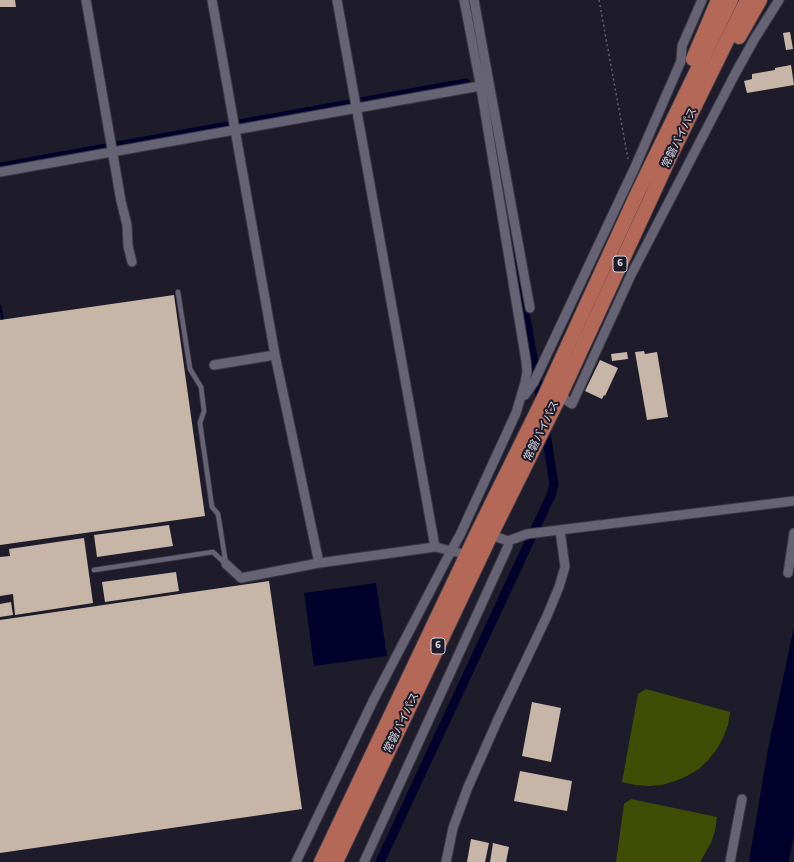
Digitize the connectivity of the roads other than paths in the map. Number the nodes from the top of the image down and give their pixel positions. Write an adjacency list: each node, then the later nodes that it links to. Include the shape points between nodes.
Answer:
1 (86, 0): 17 (street)
2 (212, 0): 16 (street)
3 (337, 0): 15 (street)
4 (464, 0): 14 (street)
5 (474, 0): 14 (street)
6 (702, 0): 25 (street, via 682,46 681,61 635,167 534,382)
7 (718, 0): 12 (highway, 6)
8 (731, 0): 12 (highway, 常磐バイパス / 6)
9 (747, 0): 12 (highway, 常磐バイパス / 6)
10 (760, 0): 12 (highway, 6)
11 (779, 0): 24 (street, via 735,74 631,275 572,404)
12 (712, 56): 13 (highway, 6); 13 (highway, 常磐バイパス / 6)
13 (705, 69): 24 (highway, 常磐バイパス / 6, via 693,112); 33 (highway, 常磐バイパス / 6, via 676,114)
14 (482, 80): 15 (street); 21 (street); 25 (street, via 526,361 526,378)
15 (356, 108): 16 (street); 31 (street)
16 (235, 130): 17 (street); 22 (street)
17 (113, 152): 18 (street); 19 (street)
18 (0, 172)
19 (132, 262)
20 (178, 292): 35 (lane, via 190,369 200,387 204,411 200,422 212,507 218,514)
21 (530, 308)
22 (274, 355): 23 (street); 34 (street)
23 (214, 365)
24 (560, 396): 29 (highway, 常磐バイパス / 6)
25 (521, 401): 32 (street)
26 (794, 500): 27 (street)
27 (560, 530): 30 (street, via 527,534); 43 (street, via 565,567 559,587 468,787 453,828)
28 (794, 533): 37 (street)
29 (491, 535): 30 (street); 41 (highway, 常磐バイパス / 6)
30 (508, 541): 42 (street, via 501,562)
31 (435, 547): 32 (street); 34 (street)
32 (451, 551): 33 (street); 39 (street, via 374,699)
33 (468, 555): 40 (highway, 常磐バイパス / 6)
34 (319, 563): 35 (street, via 241,578)
35 (226, 564): 36 (lane, via 213,552)
36 (94, 570)
37 (788, 573)
38 (742, 799): 44 (street)
39 (296, 862)
40 (321, 862)
41 (336, 862)
42 (364, 862)
43 (446, 862)
44 (730, 862)

